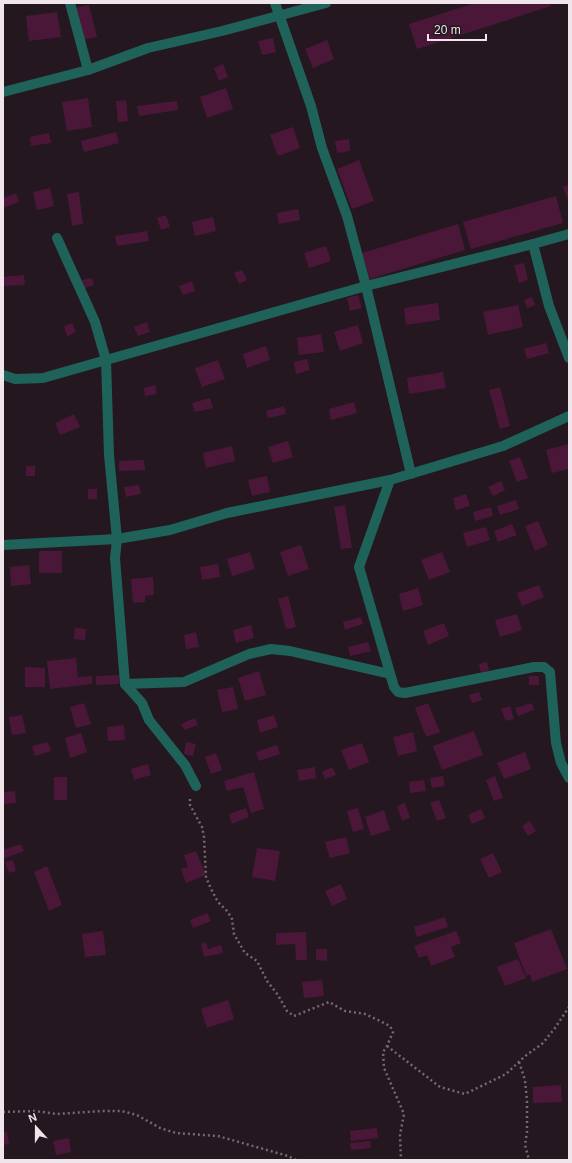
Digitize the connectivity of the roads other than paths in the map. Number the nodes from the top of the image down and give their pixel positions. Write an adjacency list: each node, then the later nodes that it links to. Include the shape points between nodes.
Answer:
1 (70, 3): 5 (street)
2 (275, 3): 4 (street)
3 (326, 3): 4 (street)
4 (279, 16): 5 (street, via 148,48); 10 (street, via 347,216)
5 (88, 70): 6 (street)
6 (3, 92)
7 (569, 234): 9 (street)
8 (57, 238): 12 (street, via 95,322)
9 (533, 244): 10 (street); 11 (street, via 549,306)
10 (366, 286): 12 (street); 15 (street)
11 (569, 358)
12 (106, 360): 13 (street, via 43,378 15,379); 17 (street, via 109,455)
13 (3, 375)
14 (569, 416): 15 (street, via 503,446)
15 (412, 474): 16 (street)
16 (390, 480): 17 (street, via 227,513 170,530); 19 (street, via 359,567)
17 (117, 539): 18 (street); 20 (street, via 115,558)
18 (3, 545)
19 (390, 674): 20 (street, via 290,650 271,649 249,654 184,682); 21 (street, via 394,687 398,692 405,693 544,667 550,672 556,743 561,763)
20 (125, 684): 22 (street, via 142,703 149,720 185,765)
21 (569, 778)
22 (196, 786)

